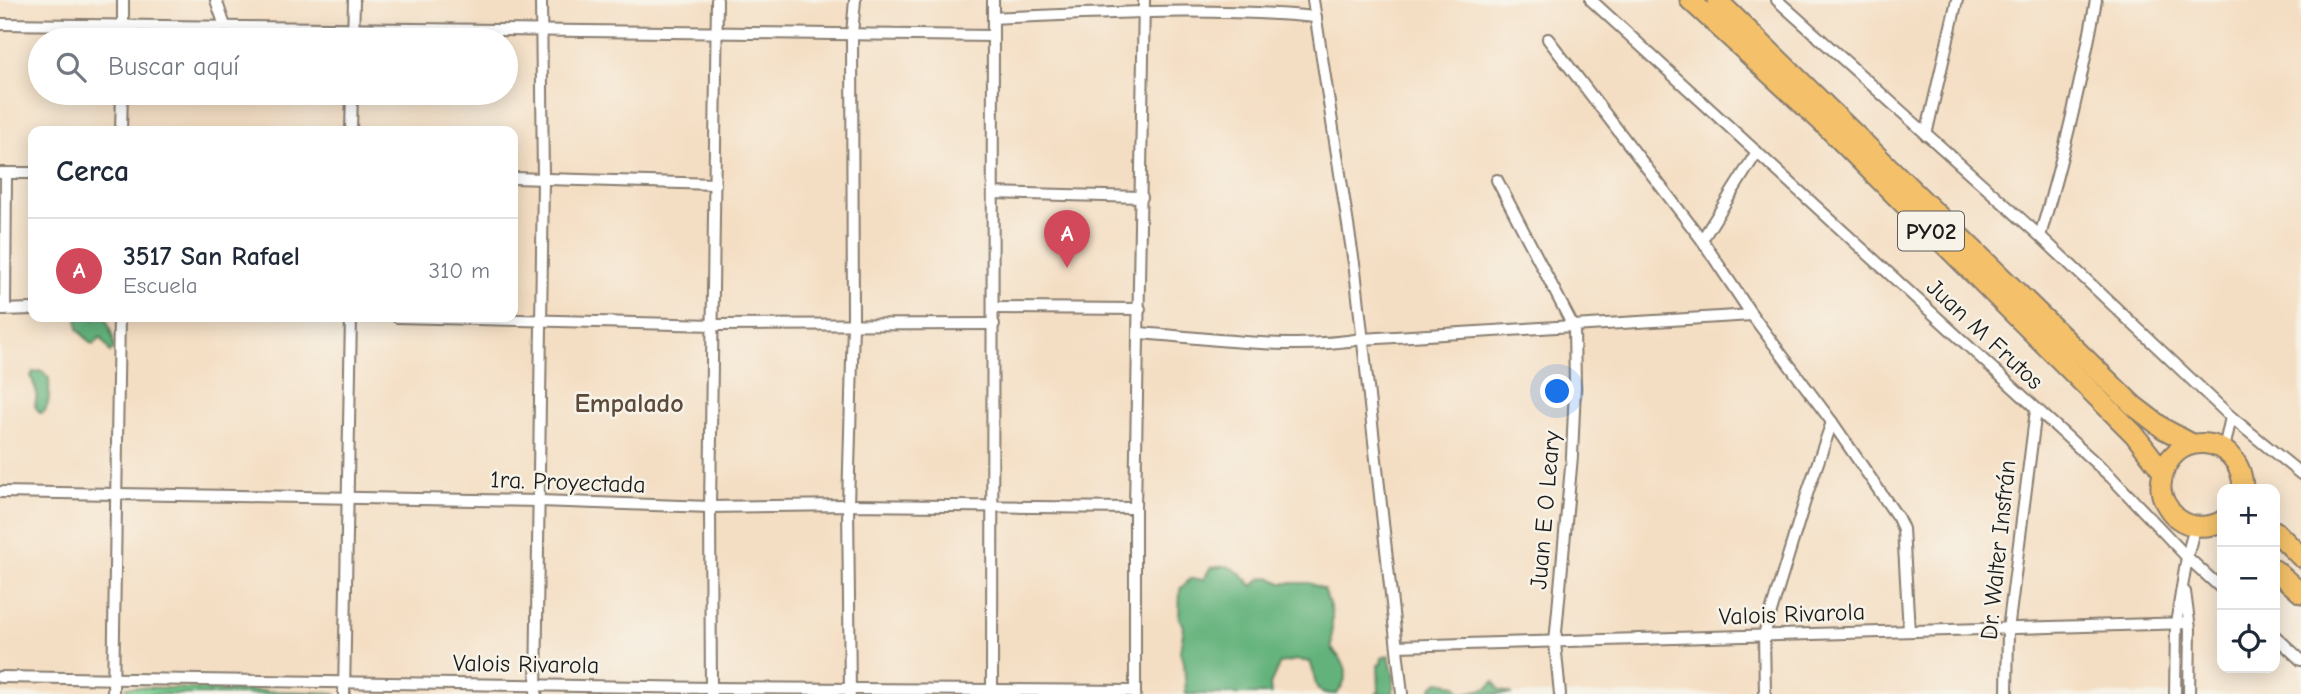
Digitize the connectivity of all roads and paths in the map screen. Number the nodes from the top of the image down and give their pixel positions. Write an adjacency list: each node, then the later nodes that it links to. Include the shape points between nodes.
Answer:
1 (123, 0): 19 (street)
2 (216, 0): 20 (street)
3 (354, 0): 21 (street)
4 (541, 0): 23 (street)
5 (717, 0): 24 (street)
6 (855, 0): 25 (street)
7 (993, 0): 16 (street)
8 (1313, 0): 17 (street)
9 (1591, 0): 33 (street, Juan M Frutos)
10 (1690, 0): 64 (highway, PY02, via 1823,123 2134,434)
11 (1717, 0): 62 (highway, PY02, via 2134,405)
12 (1777, 0): 32 (street)
13 (1957, 0): 32 (street)
14 (2096, 0): 42 (street)
15 (1144, 6): 16 (street); 17 (street); 41 (street)
16 (993, 18): 26 (street)
17 (1316, 18): 58 (street)
18 (0, 24): 19 (street)
19 (123, 25): 20 (street)
20 (225, 26): 21 (street)
21 (353, 28)
22 (518, 30): 23 (street)
23 (542, 30): 24 (street); 37 (street)
24 (717, 32): 25 (street); 39 (street)
25 (852, 34): 26 (street); 53 (street)
26 (993, 36): 40 (street)
27 (1548, 39): 43 (street)
28 (122, 105): 30 (street)
29 (352, 105): 31 (street)
30 (121, 126)
31 (351, 126)
32 (1926, 135): 42 (street)
33 (1757, 152): 43 (street); 59 (street, Juan M Frutos)
34 (3, 173): 35 (street); 47 (street)
35 (28, 173)
36 (518, 178): 37 (street)
37 (543, 178): 39 (street); 50 (street)
38 (1497, 180): 56 (street, Juan E O Leary)
39 (715, 184): 55 (street)
40 (993, 193): 41 (street); 44 (street)
41 (1142, 197): 46 (street)
42 (2040, 236): 60 (street)
43 (1702, 240): 48 (street)
44 (994, 308): 46 (street); 54 (street)
45 (28, 309): 47 (street)
46 (1140, 309): 57 (street)
47 (2, 310)
48 (1752, 315): 56 (street); 61 (street)
49 (518, 320): 50 (street)
50 (542, 320): 55 (street); 70 (street)
51 (119, 322): 68 (street)
52 (351, 322): 69 (street)
53 (853, 324): 54 (street); 55 (street); 71 (street)
54 (994, 324): 72 (street)
55 (714, 325): 73 (street)
56 (1574, 328): 58 (street); 89 (street, Juan E O Leary, via 1572,456)
57 (1139, 333): 58 (street, via 1276,342); 74 (street)
58 (1362, 339): 90 (street)
59 (2036, 410): 77 (street, Juan M Frutos, via 2112,478); 85 (street, Dr. Walter Insfrán)
60 (2231, 417): 63 (street); 65 (street)
61 (1832, 422): 86 (street, via 1902,523); 87 (street)
62 (2192, 444): 63 (highway, PY02); 64 (highway, via 2177,452)
63 (2224, 449): 66 (highway, via 2240,467)
64 (2162, 472): 75 (highway, PY02, via 2166,506 2178,519)
65 (2301, 474)
66 (2242, 484)
67 (0, 492): 68 (street, 1ra. Proyectada)
68 (116, 494): 69 (street, 1ra. Proyectada); 93 (street)
69 (348, 498): 70 (street, 1ra. Proyectada); 94 (street)
70 (540, 501): 73 (street, 1ra. Proyectada); 95 (street)
71 (848, 505): 72 (street, 1ra. Proyectada); 73 (street, 1ra. Proyectada); 97 (street)
72 (991, 505): 74 (street, 1ra. Proyectada); 99 (street)
73 (710, 507): 96 (street)
74 (1135, 508): 98 (street)
75 (2211, 527): 77 (street)
76 (2280, 536): 78 (highway)
77 (2187, 557): 80 (street); 81 (street, Juan M Frutos)
78 (2301, 557)
79 (2280, 574): 82 (highway)
80 (2184, 581): 83 (street); 84 (street)
81 (2217, 584)
82 (2301, 593)
83 (2189, 623): 84 (street, Valois Rivarola); 106 (street)
84 (2176, 624): 85 (street, Valois Rivarola); 105 (street)
85 (2008, 630): 86 (street, Valois Rivarola); 104 (street, Dr. Walter Insfrán)
86 (1909, 631): 87 (street, Valois Rivarola)
87 (1764, 635): 89 (street, Valois Rivarola); 103 (street)
88 (2280, 641): 91 (street)
89 (1555, 643): 90 (street, Valois Rivarola); 102 (street, Juan E O Leary)
90 (1397, 646): 101 (street)
91 (2301, 660)
92 (0, 677): 93 (street, Valois Rivarola)
93 (114, 679): 94 (street, Valois Rivarola); 100 (street)
94 (344, 688): 95 (street, Valois Rivarola)
95 (536, 689): 96 (street, Valois Rivarola)
96 (711, 691): 97 (street, Valois Rivarola)
97 (850, 691): 99 (street, Valois Rivarola)
98 (1135, 692): 99 (street, Valois Rivarola)
99 (992, 693)
100 (113, 694)
101 (1402, 694)
102 (1560, 694)
103 (1765, 694)
104 (2007, 694)
105 (2175, 694)
106 (2189, 694)

